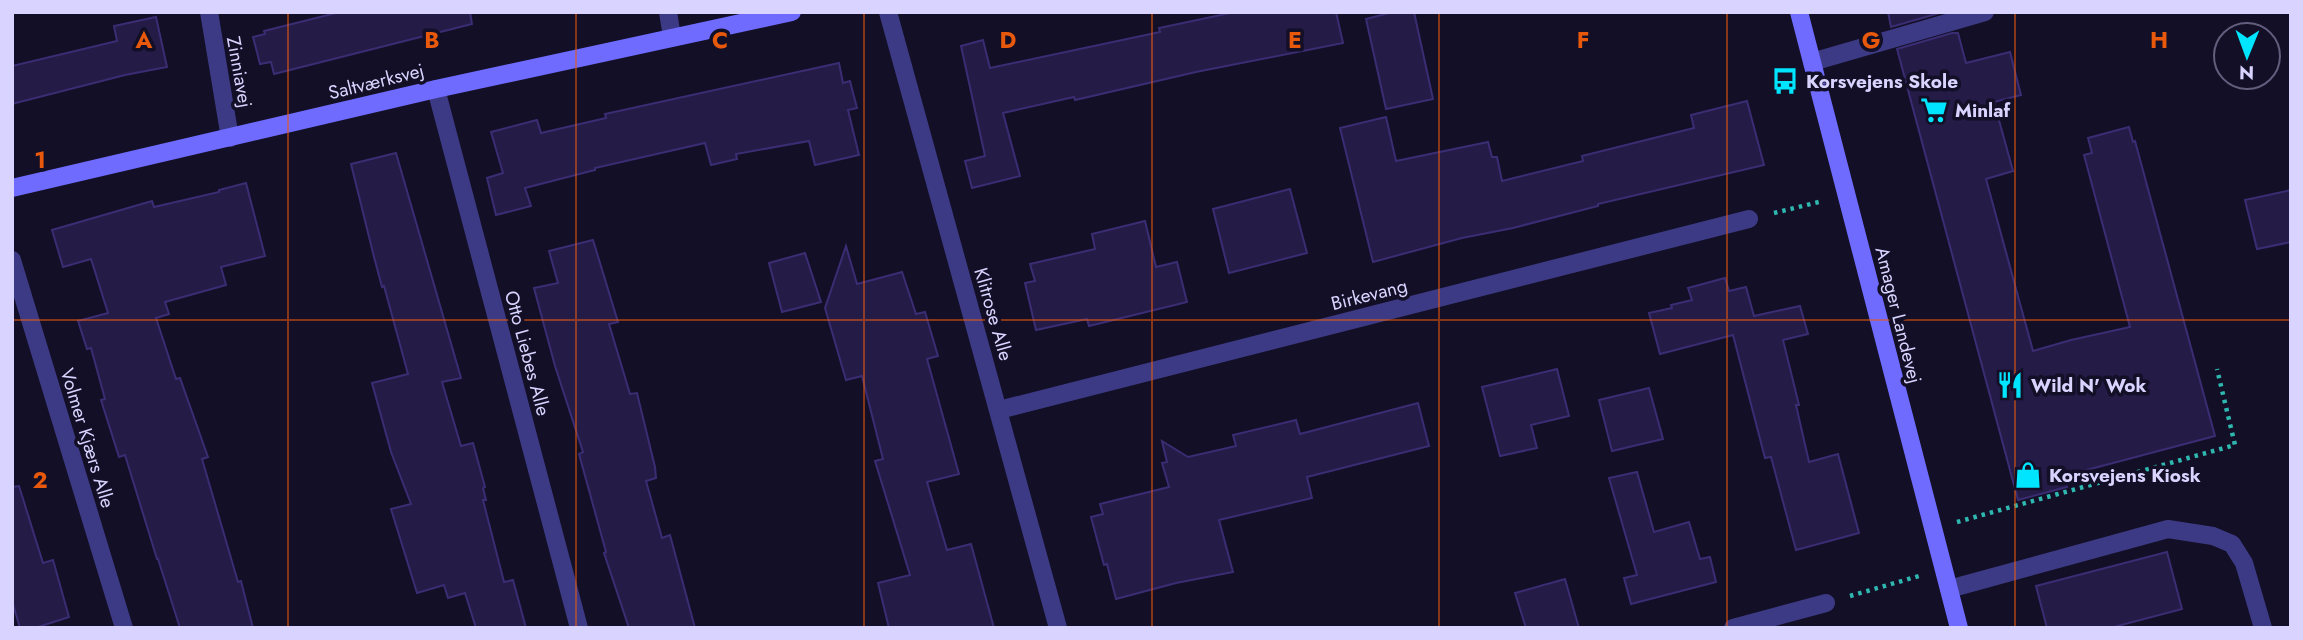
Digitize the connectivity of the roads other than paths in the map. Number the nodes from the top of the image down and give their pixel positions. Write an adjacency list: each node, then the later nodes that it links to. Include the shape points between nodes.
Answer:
1 (209, 12): 10 (street, Zinniavej)
2 (668, 12): 7 (street)
3 (792, 12): 7 (street, Saltværksvej)
4 (888, 12): 14 (street, Klitrose Alle)
5 (1799, 12): 8 (street, Amager Landevej)
6 (1985, 12): 8 (street)
7 (673, 37): 9 (street, Saltværksvej)
8 (1812, 62): 15 (street, Amager Landevej)
9 (436, 89): 10 (street, Saltværksvej); 19 (street, Otto Liebes Alle)
10 (230, 138): 11 (street, Saltværksvej)
11 (12, 188)
12 (1749, 219): 14 (street, Birkevang)
13 (12, 260): 18 (street, Volmer Kjærs Alle)
14 (999, 410): 20 (street, Klitrose Alle)
15 (1949, 589): 17 (street, via 2168,529 2232,544 2244,563); 22 (street, Amager Landevej)
16 (1826, 603): 21 (street)
17 (2262, 625)
18 (124, 628)
19 (579, 628)
20 (1058, 628)
21 (1733, 628)
22 (1959, 628)

